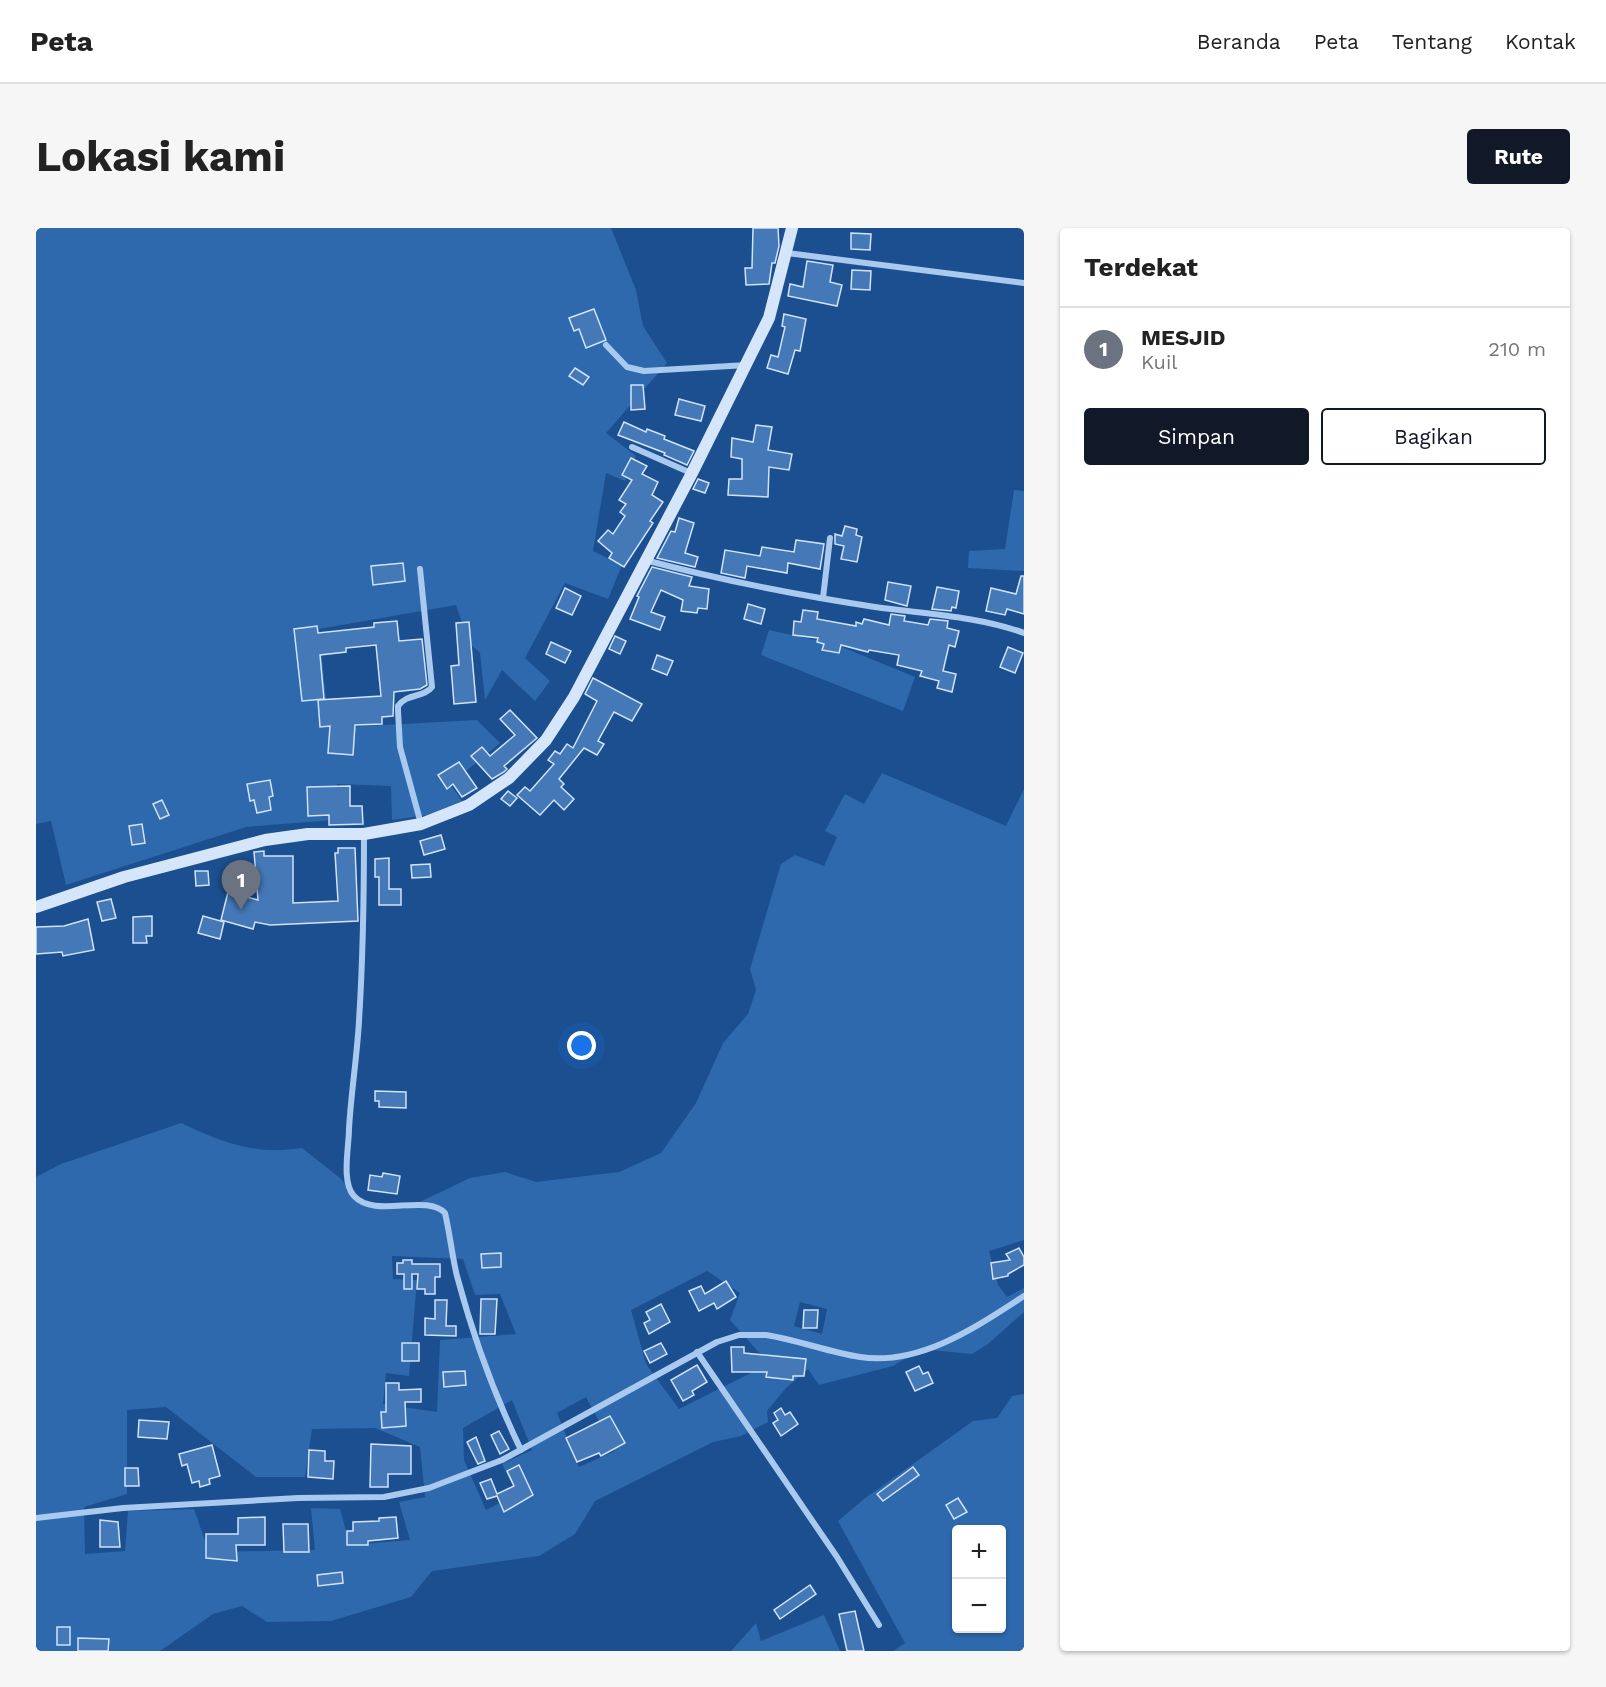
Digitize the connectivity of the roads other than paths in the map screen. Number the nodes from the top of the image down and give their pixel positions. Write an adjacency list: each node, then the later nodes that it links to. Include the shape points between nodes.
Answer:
1 (792, 228): 2 (street)
2 (787, 253): 3 (street); 5 (street, via 769,318)
3 (1024, 283)
4 (606, 345): 5 (street, via 627,367 644,371)
5 (748, 365): 7 (street)
6 (632, 447): 7 (street)
7 (692, 473): 9 (street)
8 (830, 538): 11 (street)
9 (644, 560): 11 (street, via 699,575); 13 (street, via 574,697 546,740 489,793)
10 (420, 569): 13 (street, via 432,687 428,692 406,698 398,711 400,747)
11 (823, 598): 12 (street, via 930,613)
12 (1024, 633)
13 (421, 824): 14 (street)
14 (364, 834): 15 (street, via 308,834 265,840 136,874); 18 (street, via 364,930 349,1187 356,1198 371,1205 429,1207 445,1213 470,1322)
15 (36, 907)
16 (1024, 1296): 17 (street, via 934,1347 909,1355 861,1357 750,1334 731,1337)
17 (697, 1352): 18 (street); 20 (street)
18 (520, 1450): 19 (street, via 456,1480 402,1495 123,1508)
19 (36, 1518)
20 (879, 1625)

